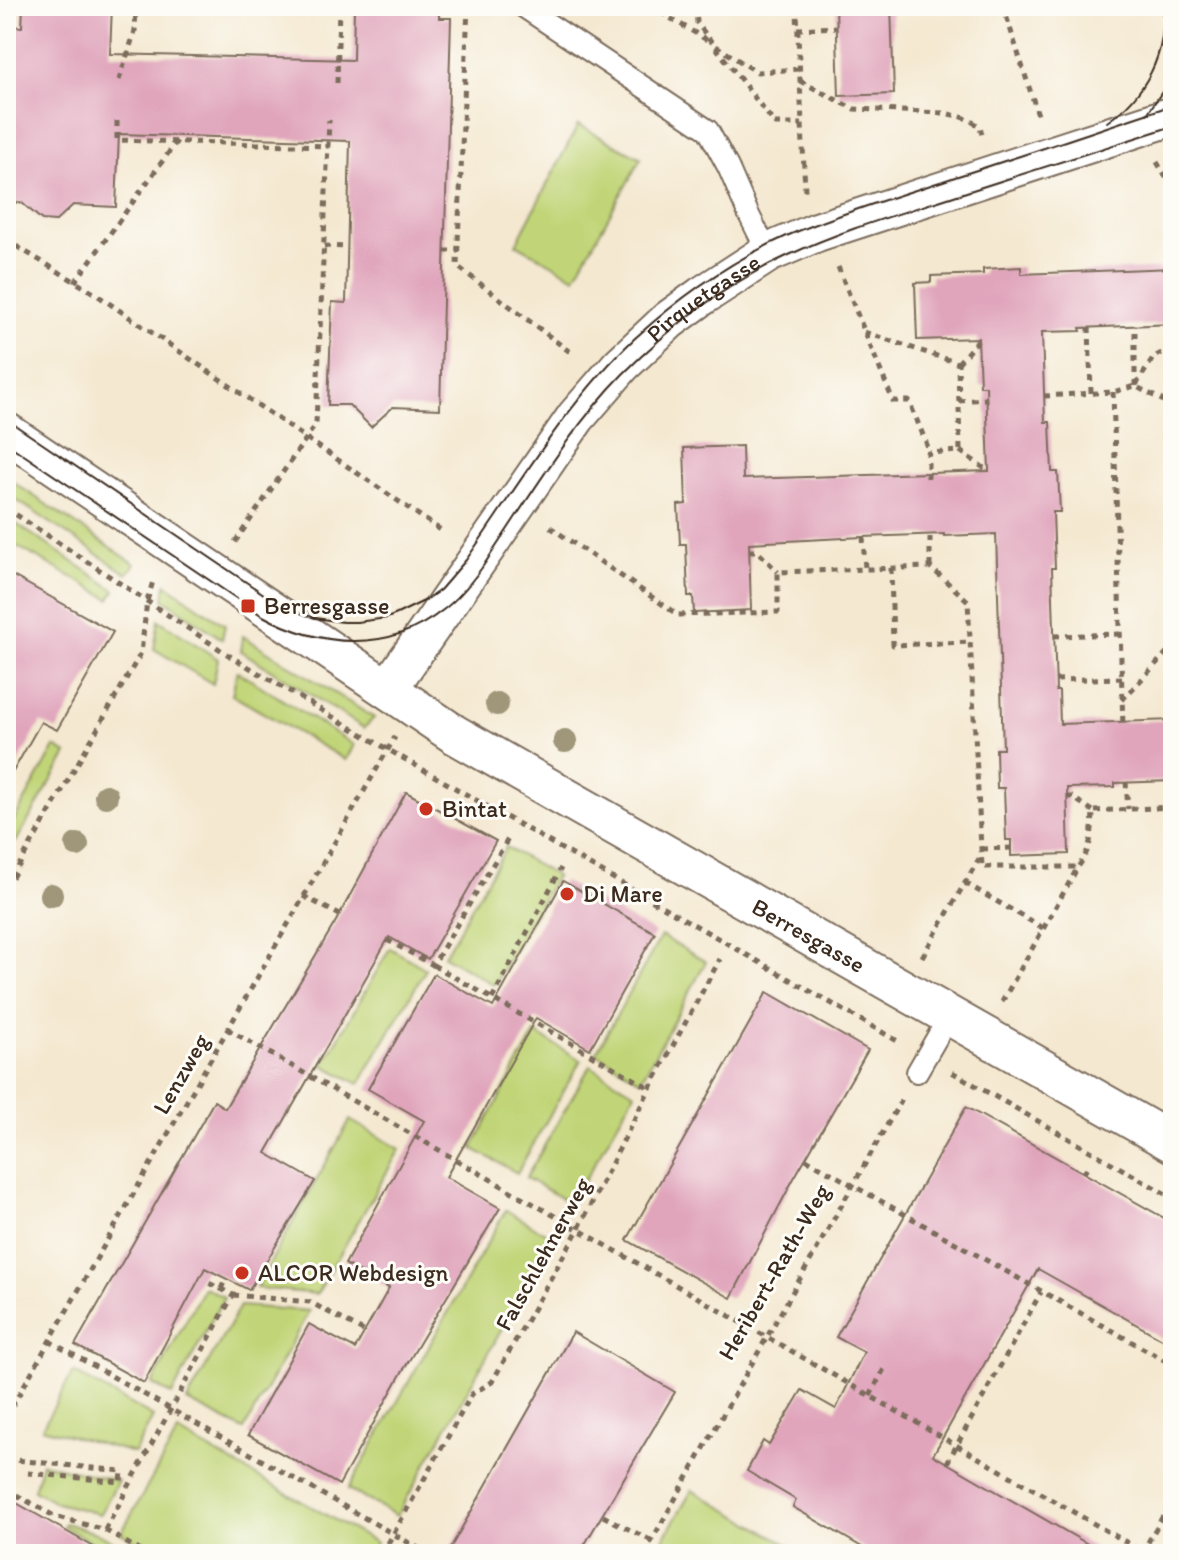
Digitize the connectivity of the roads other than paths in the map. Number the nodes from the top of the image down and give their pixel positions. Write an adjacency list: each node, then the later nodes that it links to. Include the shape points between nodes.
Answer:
1 (522, 6): 3 (lane, via 708,130)
2 (1173, 116): 3 (street, Pirquetgasse, via 856,218)
3 (768, 253): 5 (street, Pirquetgasse, via 669,320 613,373 576,417)
4 (6, 432): 5 (street, Berresgasse)
5 (388, 689): 6 (street, Berresgasse, via 454,734)
6 (950, 1015): 7 (lane); 8 (street, Berresgasse)
7 (922, 1064)
8 (1173, 1143)

